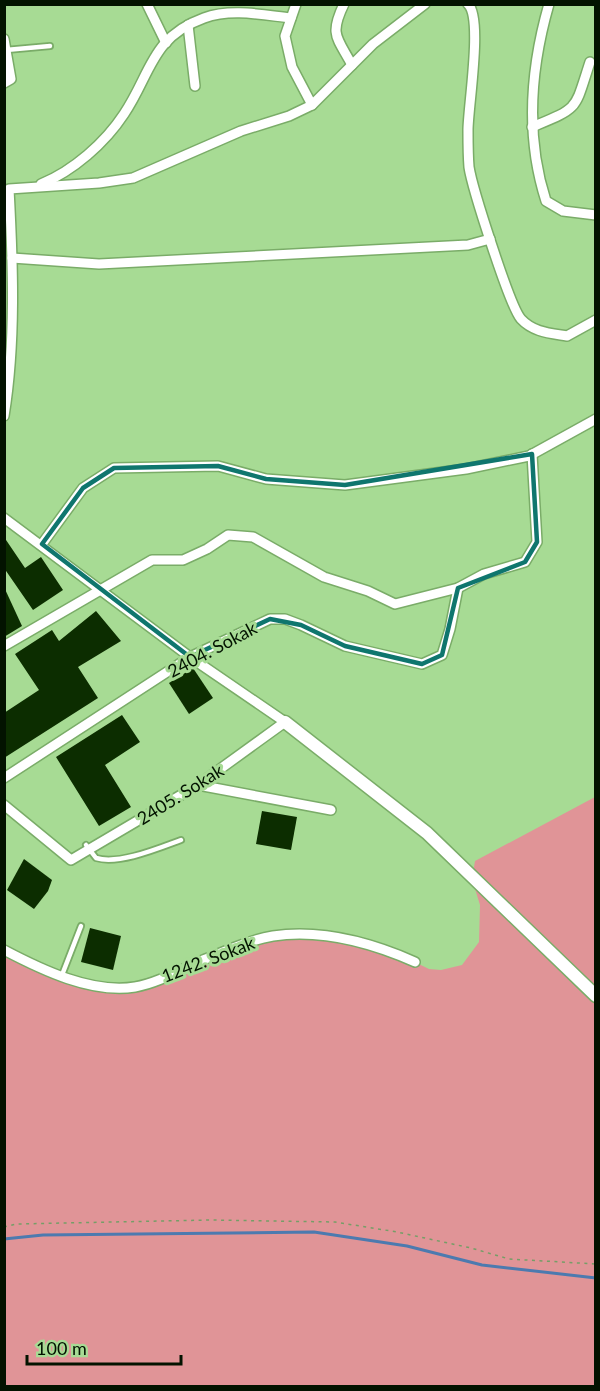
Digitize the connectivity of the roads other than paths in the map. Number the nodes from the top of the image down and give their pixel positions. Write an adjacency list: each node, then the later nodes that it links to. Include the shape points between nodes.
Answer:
1 (147, 4): 10 (street)
2 (296, 4): 7 (street)
3 (344, 4): 14 (street, via 334,24)
4 (425, 4): 14 (street)
5 (468, 4): 22 (street, via 475,22 468,103 470,168)
6 (549, 4): 18 (street, via 531,88)
7 (291, 18): 8 (street, via 240,13 206,17); 17 (street, via 285,36 292,67)
8 (188, 25): 10 (street); 16 (street)
9 (4, 39): 12 (street)
10 (166, 43): 20 (street, via 155,53 124,115 63,175)
11 (50, 46): 12 (lane)
12 (6, 50): 15 (street, via 11,75)
13 (590, 62): 18 (street, via 576,105)
14 (352, 65): 17 (street)
15 (4, 83)
16 (195, 86)
17 (312, 105): 20 (street, via 133,178)
18 (532, 127): 21 (street, via 537,172 546,201 563,211)
19 (7, 188): 20 (street); 23 (street)
20 (30, 188)
21 (596, 215)
22 (490, 239): 23 (street, via 468,245 99,264); 24 (street, via 519,317 532,329 567,336)
23 (12, 258): 25 (street, via 10,380)
24 (596, 320)
25 (4, 416)
26 (596, 419): 27 (street)
27 (532, 454): 29 (street, via 466,469 345,485 266,479 218,466 114,468 82,488); 30 (street, via 537,542 525,562 484,574)
28 (4, 518): 29 (street)
29 (42, 544): 31 (street)
30 (458, 588): 31 (street, via 394,604 324,577 253,537 228,535 183,560 152,560); 33 (street, 2404. Sokak, via 442,655 422,664 345,646 285,619 270,619)
31 (101, 589): 32 (street); 33 (street)
32 (4, 646)
33 (190, 657): 34 (street); 35 (street, 2404. Sokak)
34 (285, 722): 36 (street, 2405. Sokak); 45 (street, via 427,833)
35 (4, 778)
36 (198, 784): 37 (street, 2405. Sokak, via 71,860); 38 (street)
37 (4, 805)
38 (331, 810)
39 (181, 840): 40 (lane, via 111,860 96,858)
40 (86, 845)
41 (81, 926): 44 (lane)
42 (4, 950): 44 (street, 1242. Sokak)
43 (415, 962): 44 (street, 1242. Sokak, via 375,946 338,939 273,936 136,987 96,985)
44 (62, 975)
45 (596, 996)

